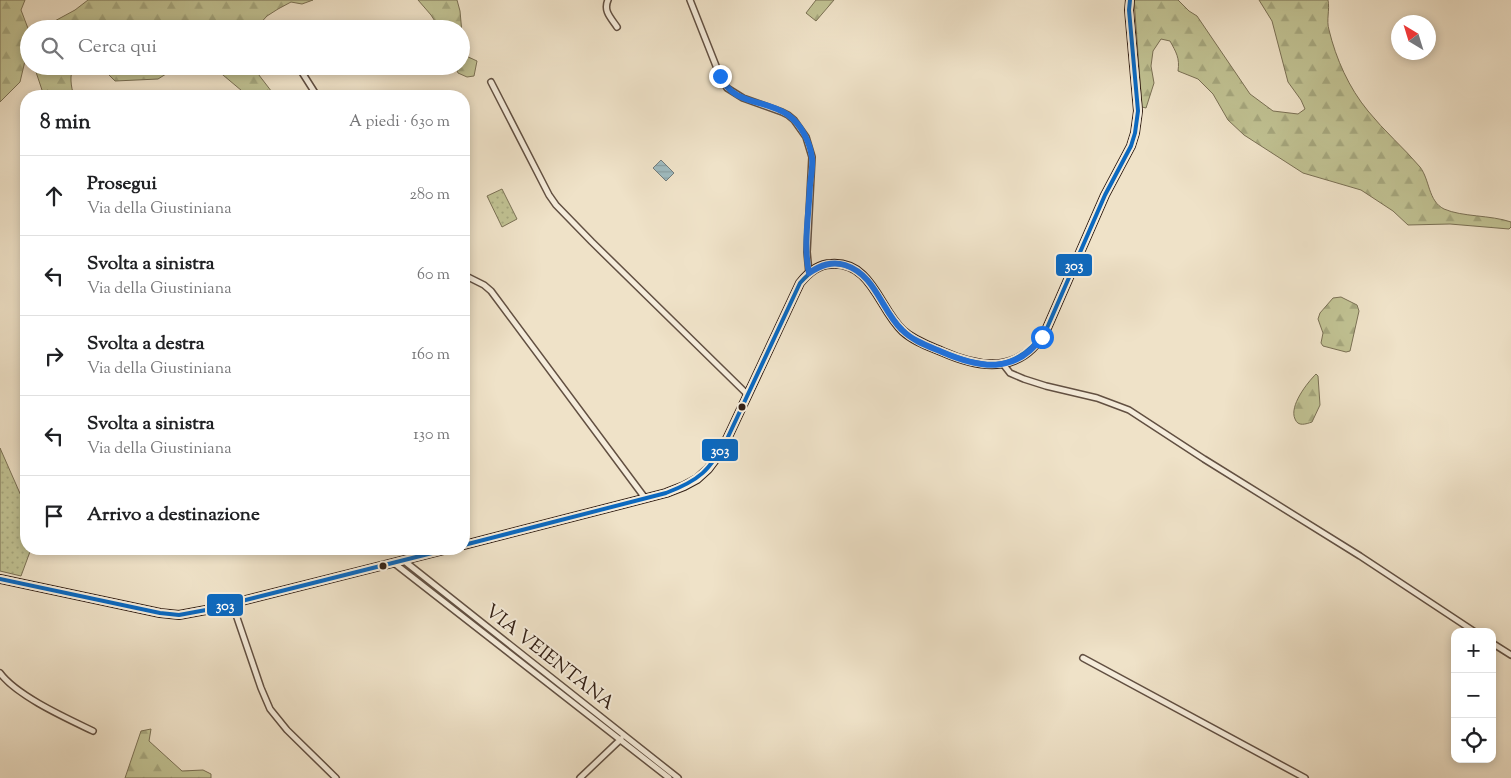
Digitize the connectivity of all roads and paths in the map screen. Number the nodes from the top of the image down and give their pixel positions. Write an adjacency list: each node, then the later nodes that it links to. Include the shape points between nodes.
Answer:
1 (608, 0): 4 (street, via 606,11)
2 (690, 0): 8 (street, via 727,88 743,98 788,115 806,137 812,157 806,255)
3 (1130, 0): 10 (street, via 1138,111 1132,143 1105,195 1046,331 1029,352)
4 (617, 27)
5 (304, 75): 7 (street)
6 (491, 82): 11 (street, via 556,205)
7 (313, 90)
8 (809, 273): 10 (street, via 830,264 843,264 854,269 867,279 907,334 971,363); 11 (street, via 795,292)
9 (470, 278): 12 (street, via 491,291)
10 (1003, 364): 19 (street, via 1010,373 1024,379 1129,410)
11 (748, 395): 12 (street, via 727,439 704,473 684,486)
12 (646, 498): 13 (street)
13 (470, 543)
14 (423, 555): 15 (street)
15 (403, 560): 16 (street); 25 (street, VIA VEIENTANA)
16 (393, 562): 18 (street); 25 (street, VIA VEIENTANA)
17 (0, 580): 18 (street, via 166,614 192,613)
18 (232, 604): 26 (street, via 270,709)
19 (1469, 628)
20 (1496, 646): 21 (street)
21 (1511, 655)
22 (1083, 658): 30 (street)
23 (0, 673): 24 (street, via 14,687 44,706)
24 (93, 731)
25 (622, 738): 27 (street); 28 (street, VIA VEIENTANA); 29 (street, VIA VEIENTANA)
26 (336, 778)
27 (580, 778)
28 (669, 778)
29 (678, 778)
30 (1305, 778)

